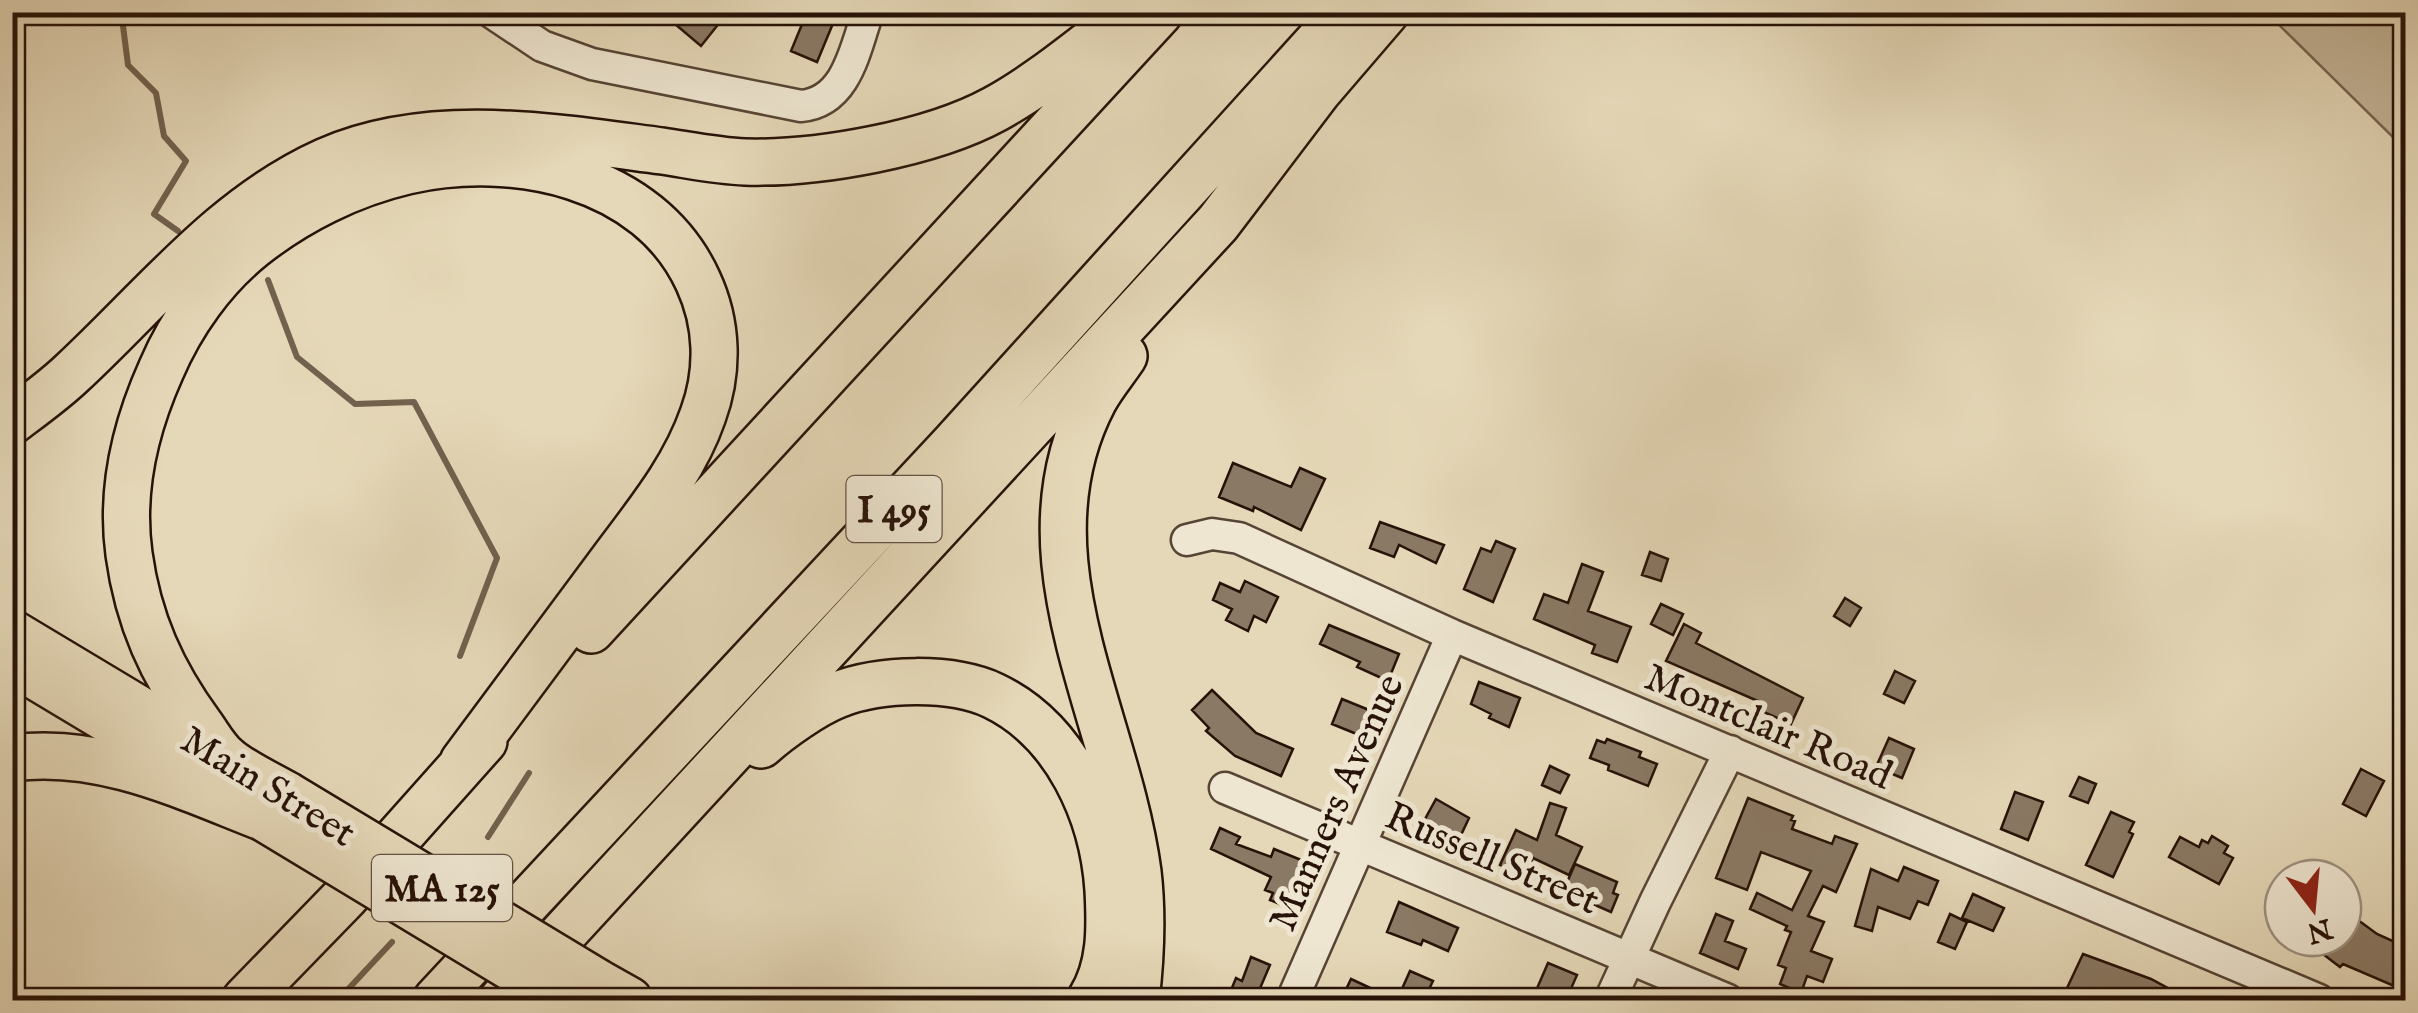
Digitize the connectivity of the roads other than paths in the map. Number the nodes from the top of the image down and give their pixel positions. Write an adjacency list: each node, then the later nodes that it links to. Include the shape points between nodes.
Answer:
1 (868, 12): 6 (street, via 842,81 818,103 801,106 592,64 542,46)
2 (1130, 12): 8 (highway, via 993,110 932,136 853,154 745,162 450,133 385,142 326,162 243,210)
3 (1160, 12): 16 (highway)
4 (1346, 12): 24 (highway, I 495)
5 (1386, 12): 7 (highway)
6 (494, 13)
7 (1218, 222): 20 (highway); 27 (highway, via 1094,400 1066,483 1062,523 1070,610 1137,869)
8 (12, 422)
9 (1187, 540): 11 (street, Montclair Road, via 1212,534 1239,538)
10 (12, 630): 15 (main road, Main Street / MA 125)
11 (1452, 635): 13 (street, Montclair Road); 19 (street, Manners Avenue)
12 (12, 665): 18 (main road, Main Street / MA 125)
13 (1730, 751): 21 (street); 31 (street, Montclair Road)
14 (12, 758): 18 (highway, via 39,754 134,767)
15 (225, 758): 16 (highway, via 152,648 132,580 130,467 150,393 205,296 266,236 372,182 473,163 584,180 648,215 679,249 703,292 714,362 703,416 675,474); 18 (highway, Main Street / MA 125)
16 (463, 762): 23 (highway)
17 (1225, 788): 19 (street, Russell Street)
18 (276, 807): 22 (highway, Main Street / MA 125, bridge)
19 (1360, 845): 21 (street, Russell Street); 28 (street, Manners Avenue)
20 (647, 846): 25 (highway); 26 (highway, via 773,734 837,695 892,683 940,682 992,696 1029,720 1068,762 1095,814 1110,936)
21 (1630, 958): 29 (street); 30 (street, Russell Street)
22 (597, 994)
23 (245, 1000)
24 (436, 1000)
25 (502, 1000)
26 (1090, 1000)
27 (1136, 1000)
28 (1292, 1000)
29 (1610, 1000)
30 (1728, 1000)
31 (2318, 1000)

